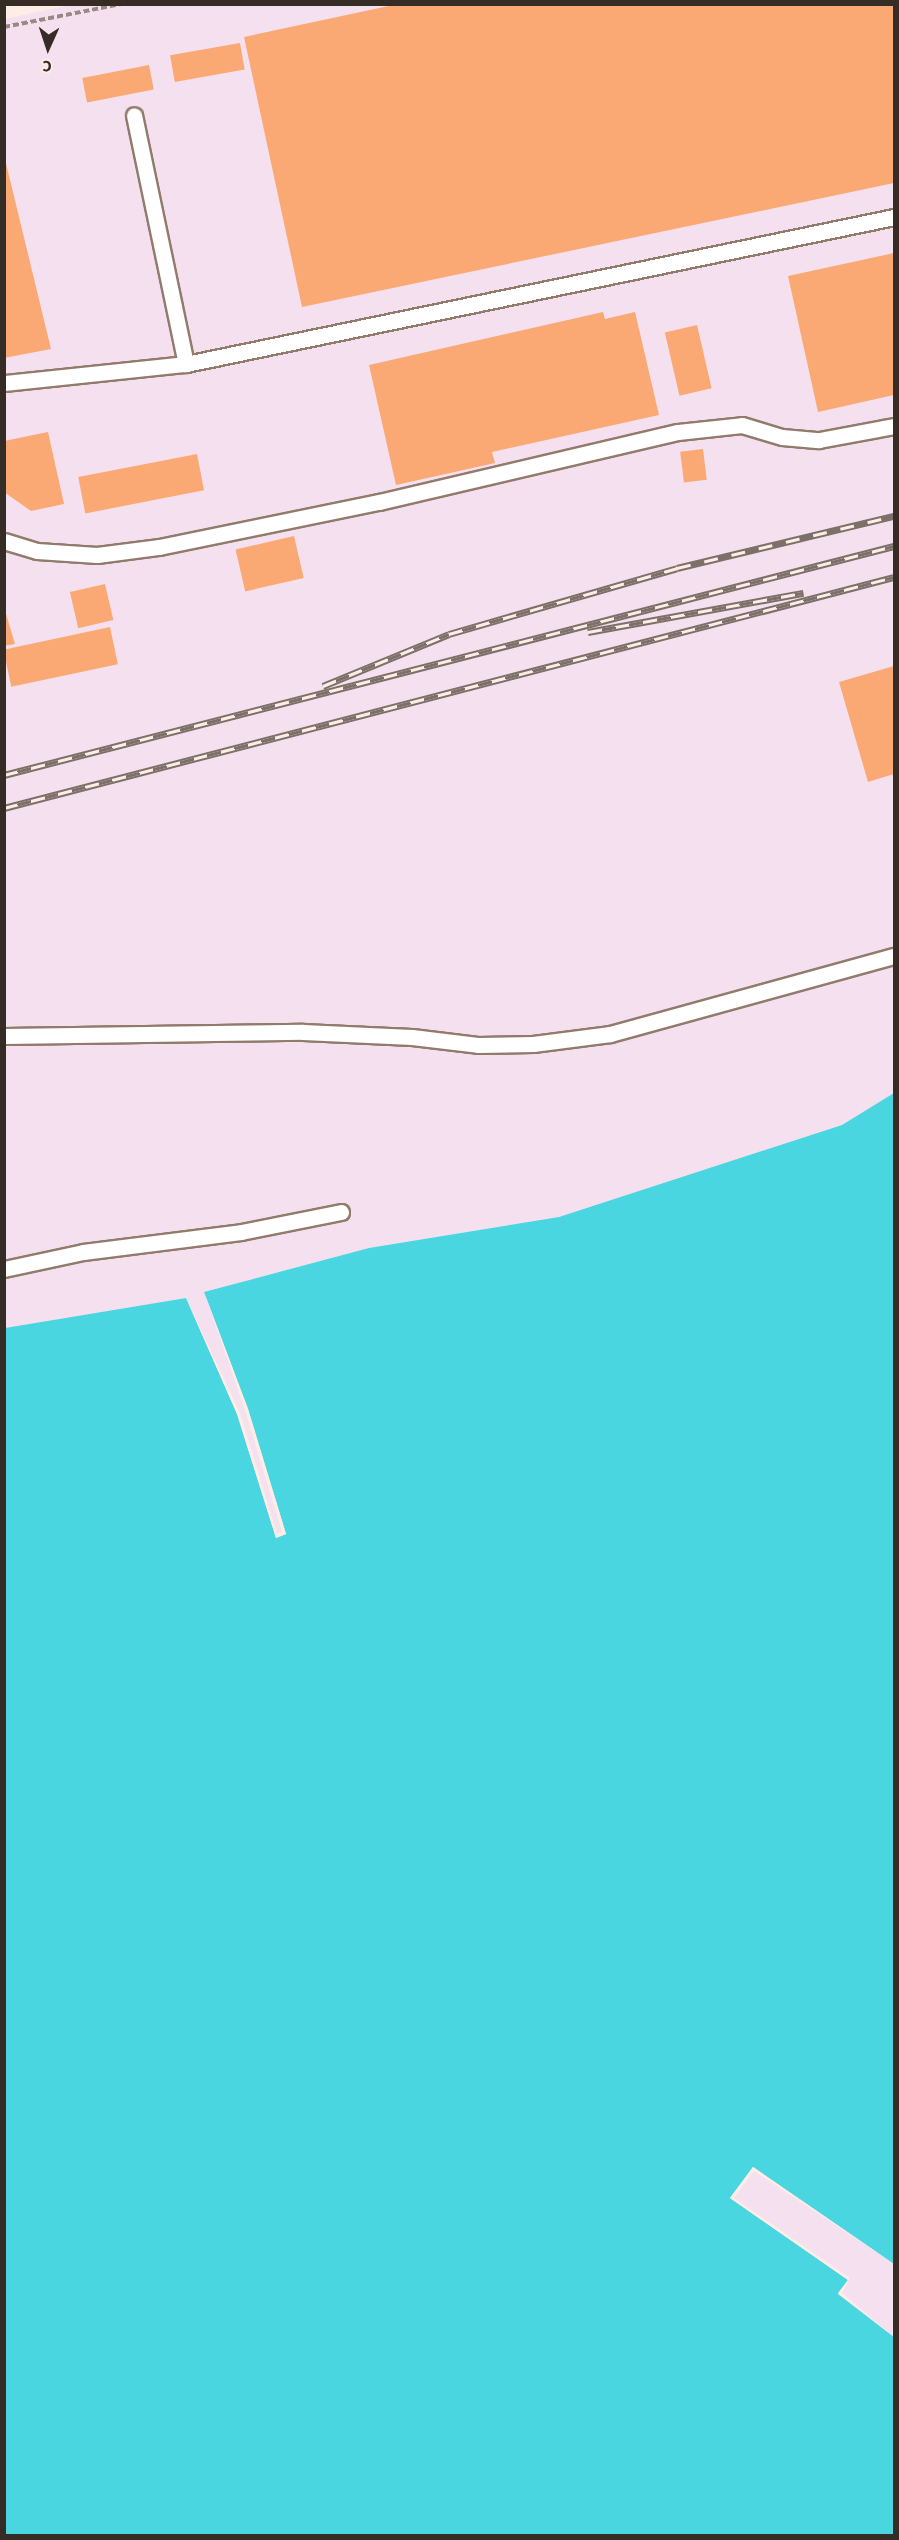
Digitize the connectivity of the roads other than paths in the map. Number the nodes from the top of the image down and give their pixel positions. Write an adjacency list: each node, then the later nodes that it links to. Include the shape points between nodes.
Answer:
1 (134, 116): 3 (lane)
2 (894, 218): 3 (lane)
3 (186, 364): 4 (lane)
4 (4, 383)
5 (894, 426): 6 (lane, via 819,440 782,437 742,425 678,432 379,502 159,548 97,555 37,551)
6 (4, 541)
7 (894, 956): 8 (lane, via 610,1034 533,1044 478,1045 412,1037 303,1032)
8 (4, 1036)
9 (341, 1212): 10 (lane, via 241,1232 83,1252)
10 (4, 1269)

